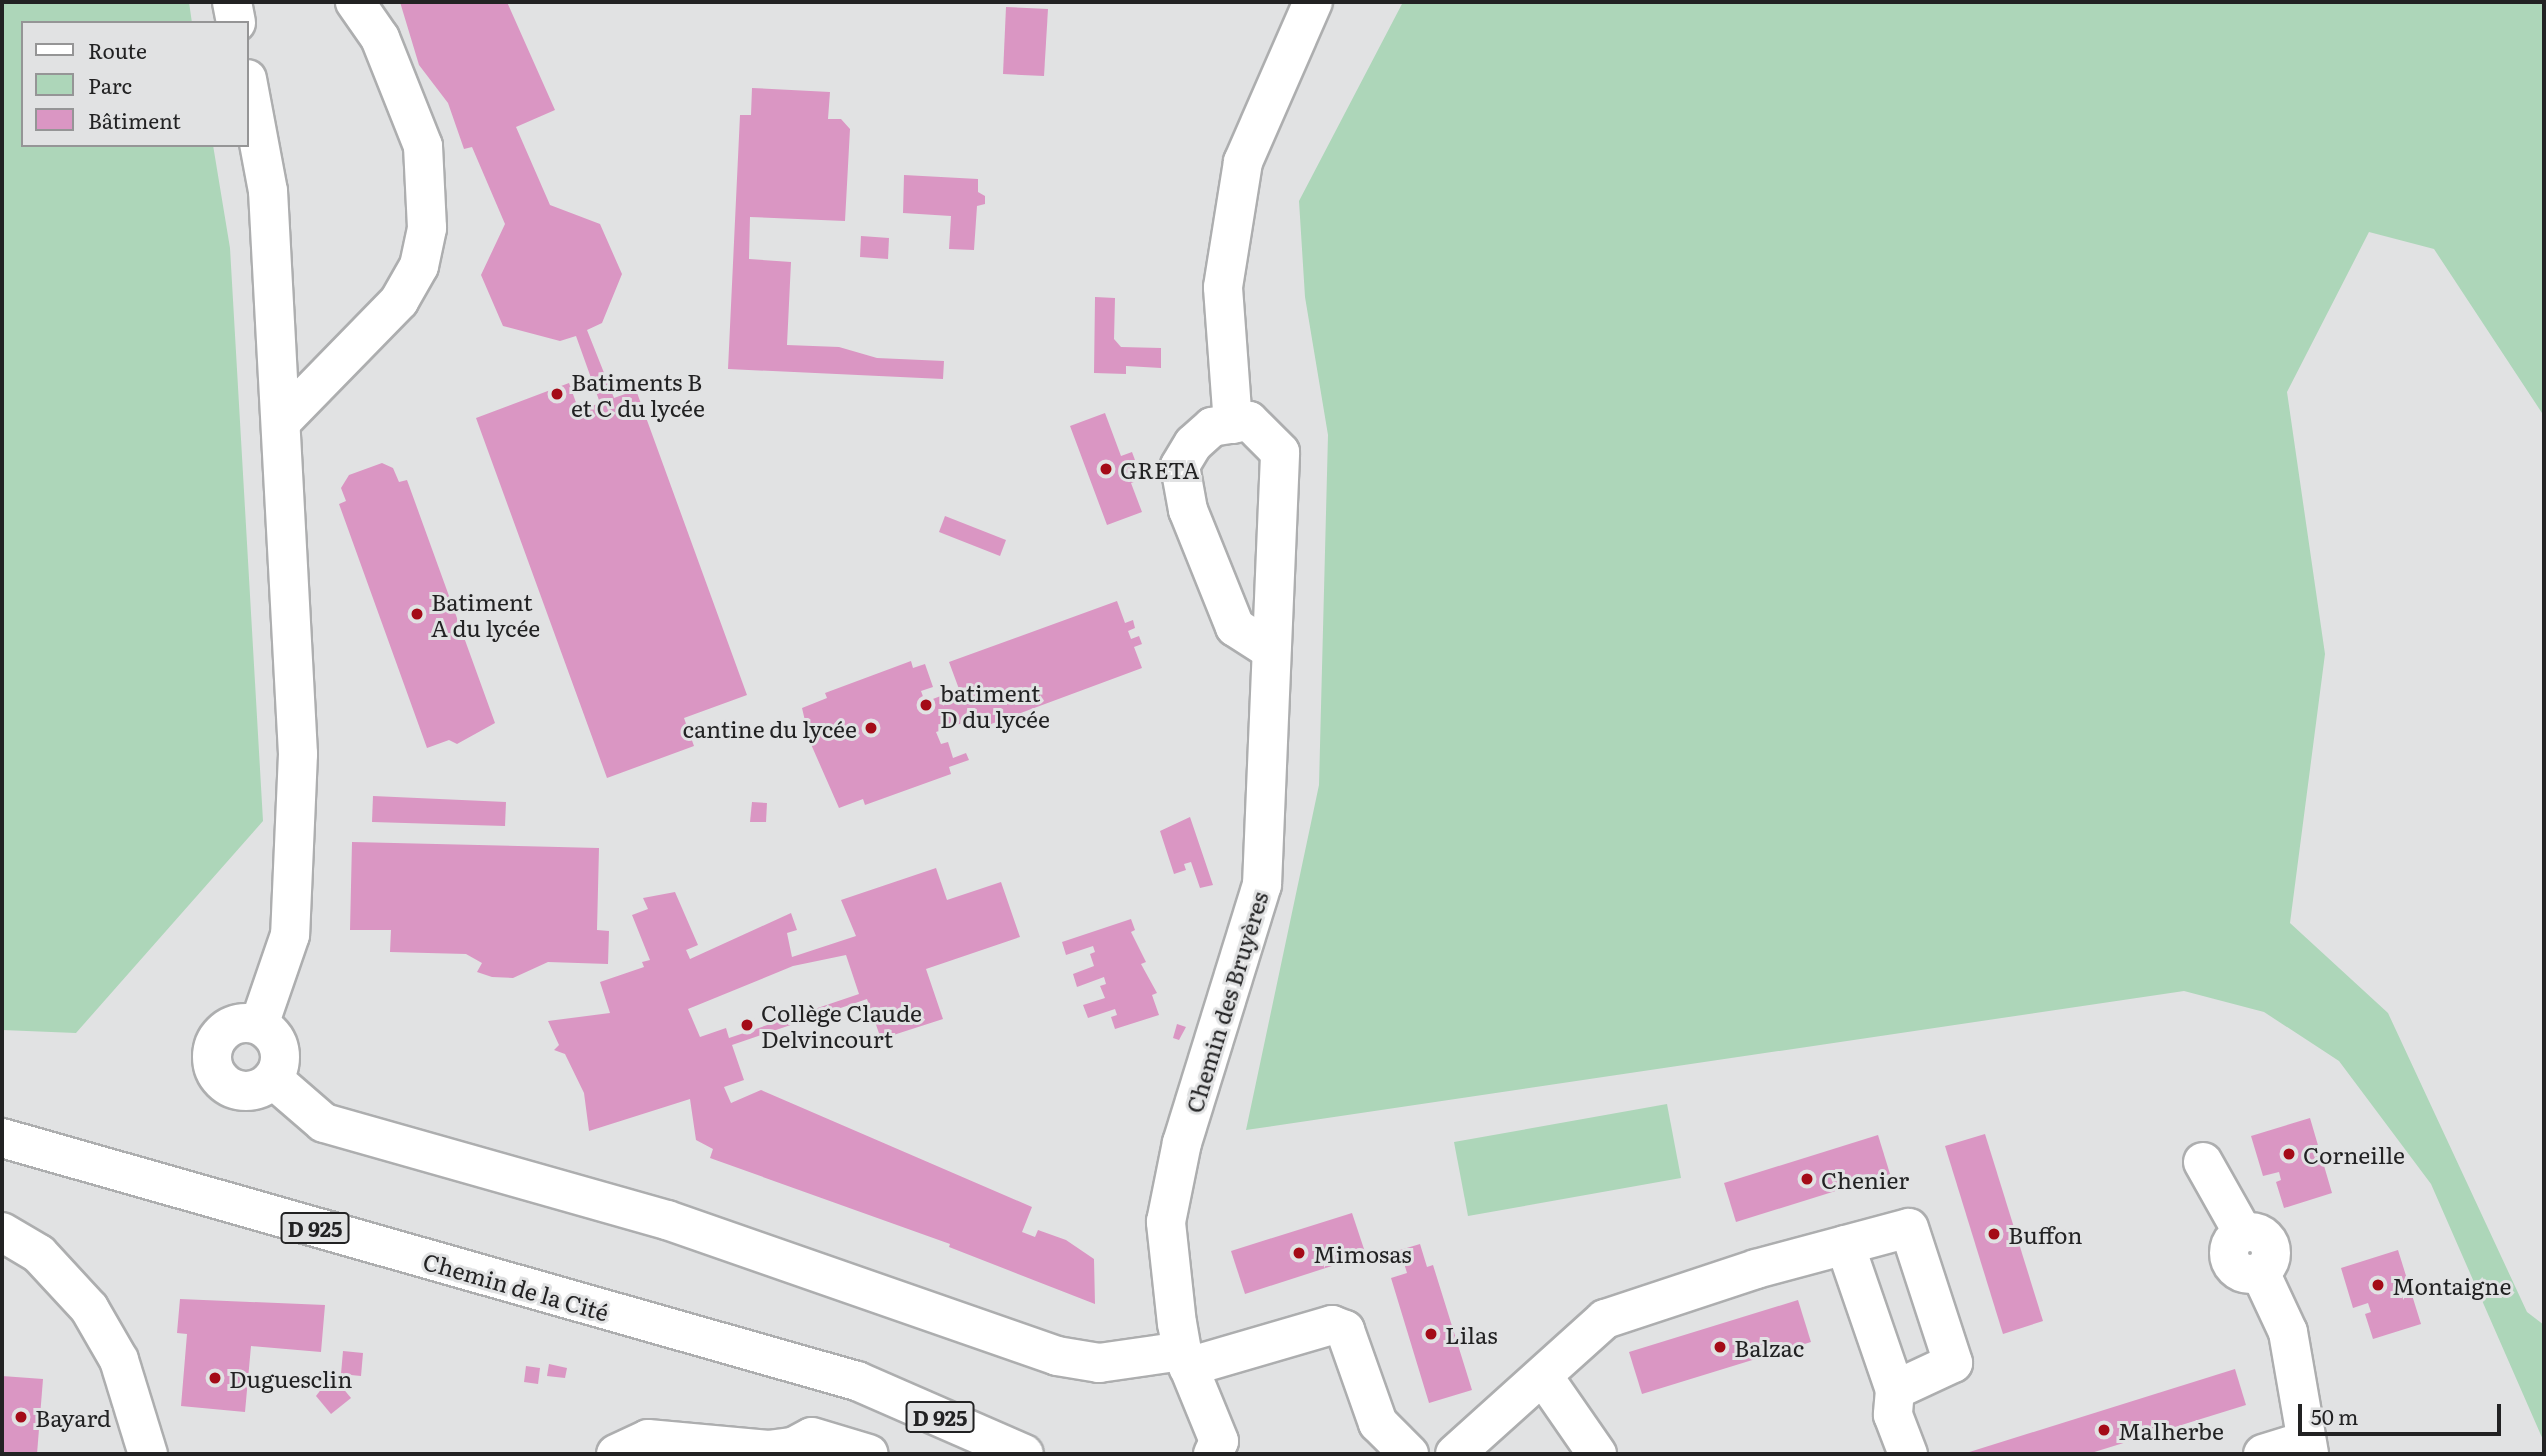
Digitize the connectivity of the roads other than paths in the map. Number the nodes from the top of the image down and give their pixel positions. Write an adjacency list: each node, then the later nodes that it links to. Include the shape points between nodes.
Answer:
1 (232, 2): 4 (street)
2 (355, 2): 6 (street, via 380,38 423,146 427,228 419,266 398,301)
3 (1313, 2): 7 (street, via 1243,162 1223,287)
4 (236, 21)
5 (248, 84): 6 (street, via 268,191)
6 (282, 421): 9 (street, via 298,754 289,935)
7 (1233, 424): 8 (street, Chemin des Bruyères, via 1249,421 1280,452); 8 (street, via 1212,427 1193,444 1180,466 1188,510 1235,627)
8 (1270, 649): 15 (street, Chemin des Bruyères, via 1262,884 1182,1143 1166,1222)
9 (259, 1025): 10 (street, via 276,1039 280,1049 281,1060); 10 (street, via 236,1024 226,1029 218,1037 211,1059 220,1080 230,1087 253,1091)
10 (272, 1079): 15 (street, via 324,1123 667,1220 1058,1356 1099,1363)
11 (2, 1138): 23 (street, Chemin de la Cité / D 925, via 857,1381)
12 (2203, 1162): 18 (street, via 2243,1233 2229,1250 2231,1262 2248,1275 2260,1272 2288,1332)
13 (2, 1232): 21 (street, via 39,1254 89,1308 119,1360)
14 (1845, 1245): 16 (street, via 1605,1319); 17 (street); 17 (street, via 1909,1228 1953,1363)
15 (1185, 1359): 20 (street, Chemin des Bruyères); 24 (street, via 1332,1325 1346,1330 1378,1423)
16 (1543, 1376): 25 (street); 26 (street)
17 (1895, 1390): 27 (street, via 1893,1415)
18 (2307, 1448): 28 (street)
19 (856, 1450): 22 (street, via 812,1437 793,1447 768,1450 648,1439)
20 (1224, 1450)
21 (148, 1454)
22 (616, 1454)
23 (1024, 1454)
24 (1409, 1454)
25 (1455, 1454)
26 (1597, 1454)
27 (1908, 1454)
28 (2263, 1454)

